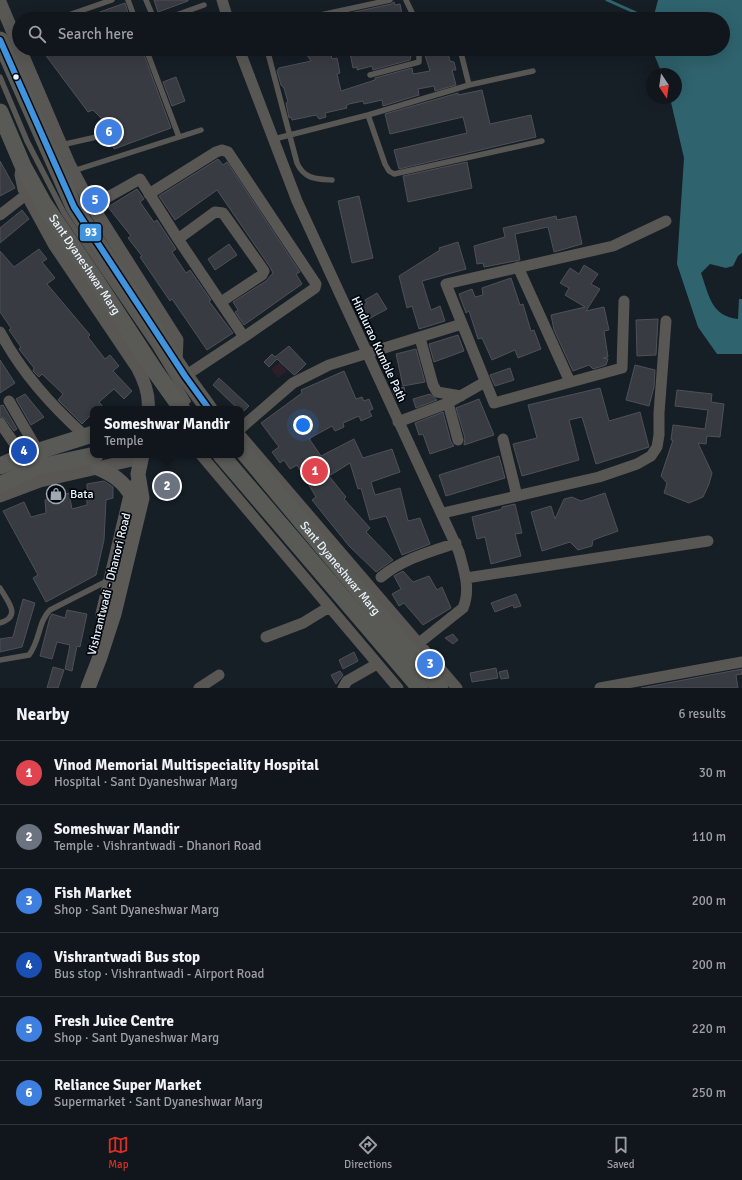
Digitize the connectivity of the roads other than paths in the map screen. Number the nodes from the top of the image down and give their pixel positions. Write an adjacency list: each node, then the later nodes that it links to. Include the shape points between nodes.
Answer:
1 (112, 0): 9 (lane)
2 (128, 0): 10 (lane)
3 (146, 0): 11 (lane)
4 (222, 0): 13 (street)
5 (390, 0): 14 (lane)
6 (406, 0): 15 (lane)
7 (0, 2): 16 (street)
8 (204, 6): 12 (lane)
9 (77, 12)
10 (132, 12)
11 (151, 12)
12 (186, 12)
13 (226, 12)
14 (334, 12)
15 (412, 12)
16 (11, 35)
17 (19, 56): 55 (main road, Sant Dyaneshwar Marg, via 74,207)
18 (23, 56): 36 (street)
19 (149, 56): 33 (lane)
20 (242, 56): 34 (street, Hindurao Kumble Path)
21 (270, 56): 31 (lane)
22 (421, 56): 25 (lane, via 419,62)
23 (462, 56): 27 (lane)
24 (533, 71): 27 (lane)
25 (370, 75)
26 (0, 78): 62 (lane, via 27,141 64,213 155,346)
27 (469, 85): 29 (lane)
28 (0, 112): 37 (main road, Sant Dyaneshwar Marg)
29 (368, 115): 31 (lane); 35 (lane, via 385,164 394,174)
30 (202, 130): 33 (lane)
31 (290, 134): 34 (lane); 39 (lane, via 300,170 308,177)
32 (101, 136): 36 (lane)
33 (179, 137): 38 (lane)
34 (274, 139): 54 (street, Hindurao Kumble Path, via 297,201)
35 (542, 141)
36 (61, 146): 38 (street)
37 (23, 166): 40 (street, via 22,182); 62 (main road, Sant Dyaneshwar Marg, via 57,224 155,371)
38 (73, 172): 42 (street)
39 (332, 180)
40 (27, 194): 43 (street); 63 (street, via 54,244 137,367 144,381)
41 (149, 194): 42 (street, via 140,179); 45 (street); 52 (street, via 216,152 228,152 315,280 314,288)
42 (92, 206): 55 (street, via 177,340)
43 (0, 215)
44 (666, 221): 46 (street, via 613,246)
45 (178, 239): 48 (street); 48 (street, via 219,211 262,268 262,275)
46 (518, 267): 50 (street, via 446,284); 58 (street)
47 (624, 301): 58 (street, via 622,368)
48 (221, 302): 52 (street)
49 (666, 321): 83 (street, via 659,435 657,447 651,456 637,464 600,477)
50 (462, 324): 53 (street); 57 (street)
51 (0, 332): 67 (street, via 30,380 58,411)
52 (244, 338): 56 (street)
53 (420, 338): 54 (street); 59 (street, via 437,392)
54 (367, 354): 64 (street, Hindurao Kumble Path); 66 (street, via 329,365 292,383)
55 (176, 361): 56 (main road, Sant Dyaneshwar Marg)
56 (185, 376): 62 (main road, Sant Dyaneshwar Marg)
57 (486, 382): 58 (street, via 494,403); 59 (street)
58 (570, 382)
59 (461, 396): 61 (street)
60 (9, 401): 72 (street)
61 (448, 403): 64 (street); 70 (street)
62 (185, 404)
63 (148, 406)
64 (398, 422): 84 (street, Hindurao Kumble Path)
65 (0, 423): 72 (street)
66 (244, 425)
67 (89, 435): 72 (main road)
68 (503, 439): 83 (street)
69 (244, 440): 94 (street)
70 (458, 440)
71 (244, 453): 94 (main road, Sant Dyaneshwar Marg)
72 (30, 454): 78 (main road)
73 (124, 458): 77 (street)
74 (142, 458): 79 (main road, Vishrantwadi - Dhanori Road)
75 (204, 458): 91 (street)
76 (224, 458): 94 (main road, Sant Dyaneshwar Marg)
77 (97, 461): 80 (main road, via 35,468); 81 (main road, via 126,485); 82 (street)
78 (0, 466)
79 (138, 481): 81 (main road, Vishrantwadi - Dhanori Road); 100 (main road, Vishrantwadi - Dhanori Road, via 142,498 116,607)
80 (0, 485)
81 (131, 495): 89 (main road, Vishrantwadi - Dhanori Road)
82 (0, 496)
83 (516, 496): 84 (street)
84 (442, 513): 86 (street, Hindurao Kumble Path)
85 (708, 541): 88 (street)
86 (456, 543): 87 (street, via 416,556 392,568); 88 (street, Hindurao Kumble Path)
87 (382, 577)
88 (466, 578): 94 (street, Hindurao Kumble Path, via 467,599 463,608)
89 (111, 579): 95 (lane, via 44,615 34,649 29,654); 99 (main road, Vishrantwadi - Dhanori Road, via 101,624)
90 (0, 588): 92 (lane, via 12,612 12,617 8,621)
91 (329, 606): 93 (street, via 303,623); 97 (street)
92 (0, 623)
93 (266, 637)
94 (408, 651): 97 (street, Hindurao Kumble Path); 104 (main road, Sant Dyaneshwar Marg); 105 (main road, Sant Dyaneshwar Marg); 106 (street)
95 (0, 660)
96 (742, 662): 107 (street)
97 (379, 666): 102 (street, Hindurao Kumble Path, via 347,681); 103 (street)
98 (219, 675): 101 (street)
99 (81, 688)
100 (88, 688)
101 (200, 688)
102 (343, 688)
103 (398, 688)
104 (420, 688)
105 (440, 688)
106 (457, 688)
107 (600, 688)

